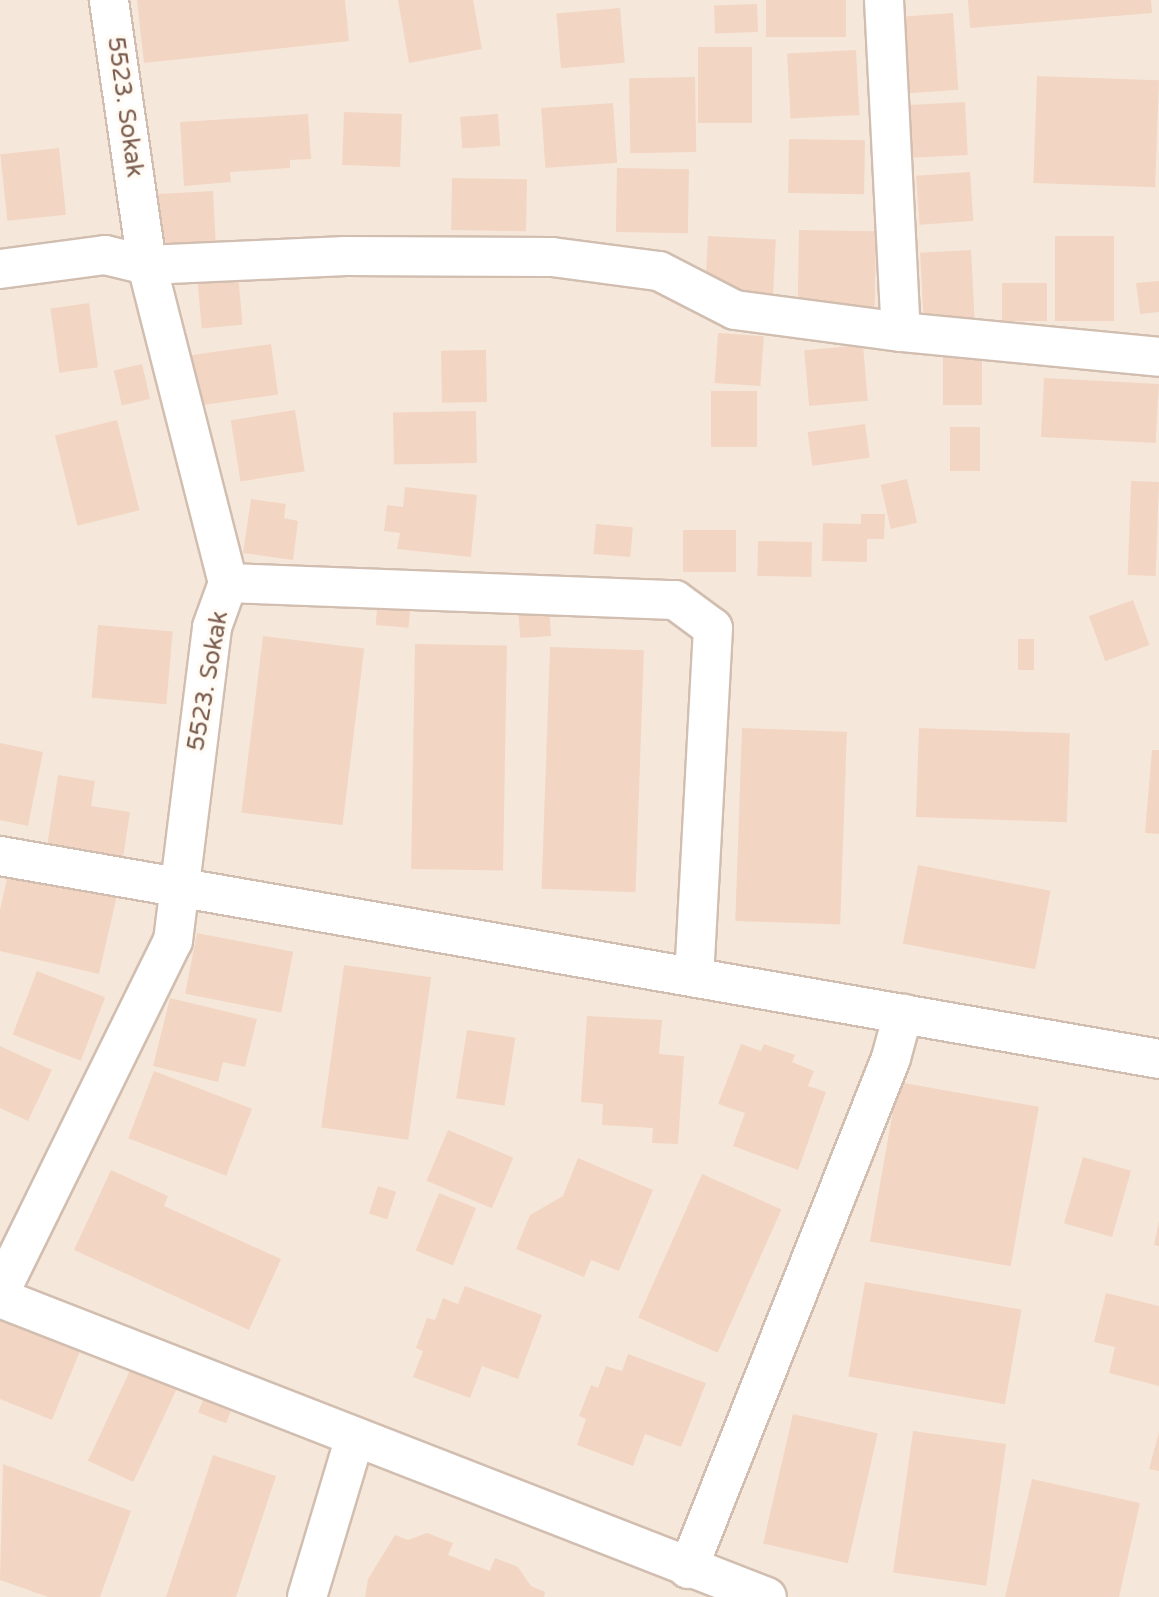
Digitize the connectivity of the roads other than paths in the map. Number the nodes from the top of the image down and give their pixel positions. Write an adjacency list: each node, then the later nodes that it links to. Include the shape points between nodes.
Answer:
1 (109, 0): 3 (street, 5523. Sokak)
2 (884, 0): 5 (street)
3 (147, 265): 4 (street, via 105,255); 5 (street, via 346,256 552,257 659,271 735,310); 7 (street, 5523. Sokak)
4 (0, 269)
5 (901, 332): 6 (street)
6 (1159, 357)
7 (228, 583): 9 (street, 5523. Sokak, via 212,627); 10 (street, via 675,600 713,628)
8 (0, 856): 9 (street)
9 (177, 885): 10 (street); 13 (street, 5523. Sokak, via 173,941)
10 (694, 977): 11 (street)
11 (903, 1014): 12 (street); 16 (street, via 891,1058)
12 (1159, 1059)
13 (0, 1292)
14 (0, 1298): 15 (street)
15 (355, 1437): 16 (street); 17 (street)
16 (688, 1569): 18 (street)
17 (307, 1597)
18 (767, 1597)

